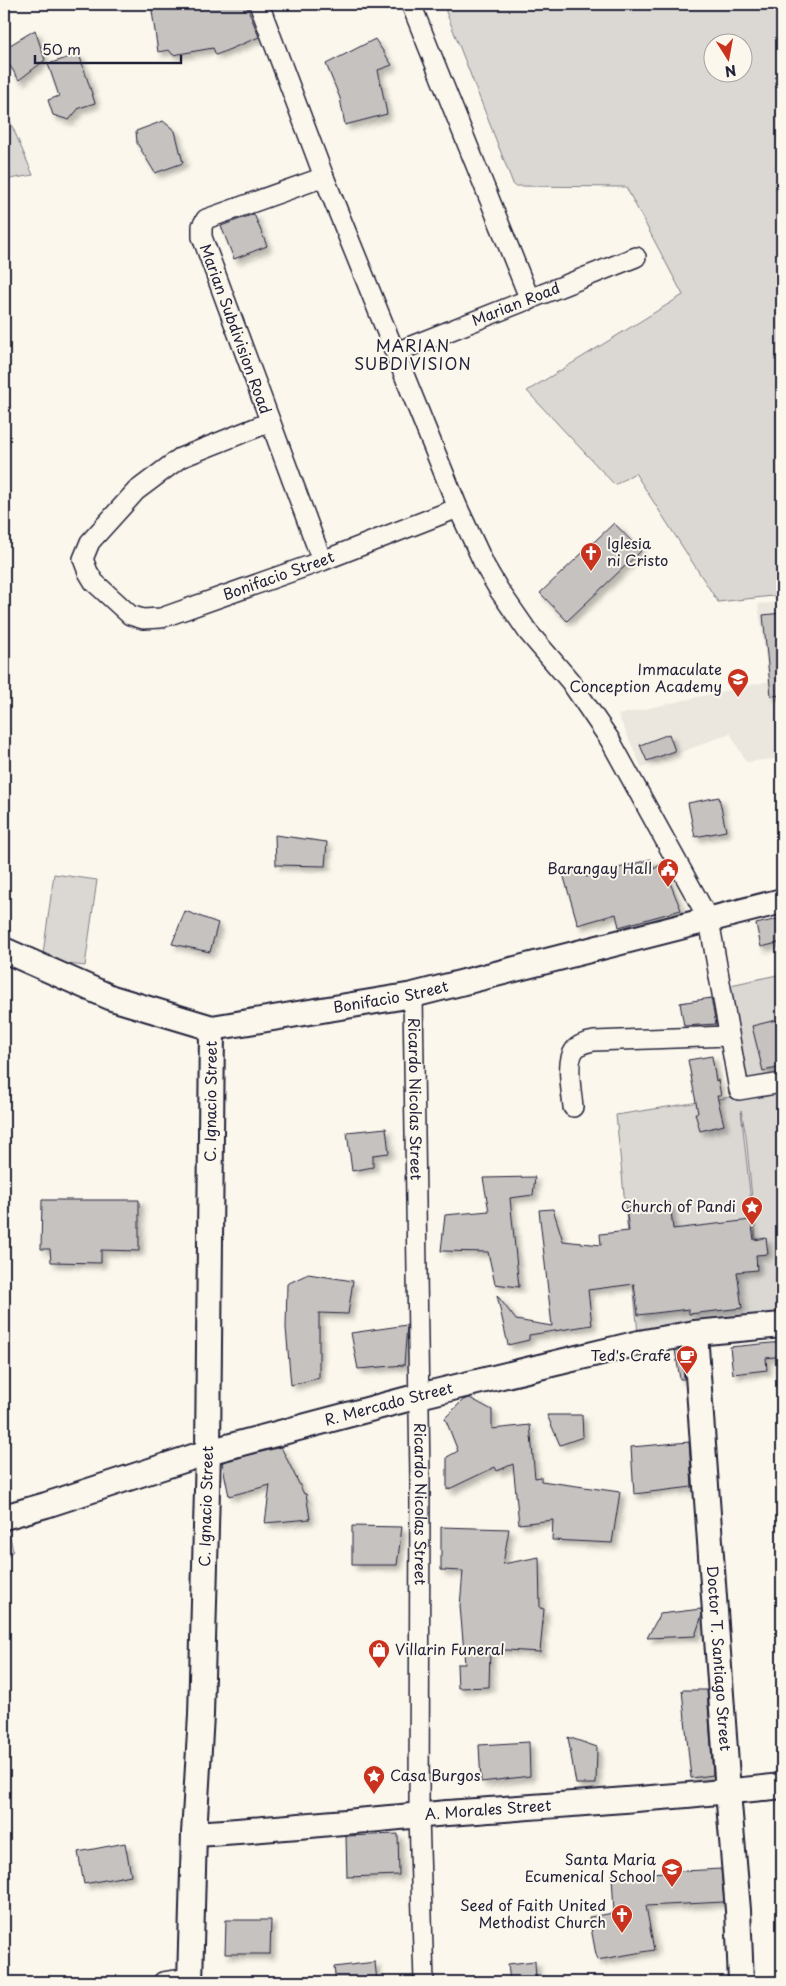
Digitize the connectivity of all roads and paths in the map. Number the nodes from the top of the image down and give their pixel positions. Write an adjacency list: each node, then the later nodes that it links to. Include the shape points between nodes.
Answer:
1 (259, 4): 3 (street)
2 (411, 4): 5 (street)
3 (324, 177): 6 (street); 7 (street, Marian Subdivision Road, via 206,219 202,226 202,238)
4 (636, 257): 5 (street, Marian Road)
5 (530, 300): 6 (street, Marian Road)
6 (396, 352): 8 (street)
7 (270, 422): 9 (street, Marian Subdivision Road); 9 (street, Bonifacio Street, via 180,458 136,491 90,542 83,559 91,577 104,592 130,615 142,619 161,618)
8 (458, 508): 9 (street, Bonifacio Street); 11 (street, via 499,590 528,632 570,681 610,740)
9 (322, 561)
10 (782, 901): 11 (street, Bonifacio Street)
11 (708, 920): 13 (street, Bonifacio Street); 15 (street)
12 (4, 950): 14 (street, Bonifacio Street, via 112,998)
13 (413, 995): 14 (street, Bonifacio Street); 20 (street, Ricardo Nicolas Street)
14 (212, 1028): 21 (street, C. Ignacio Street)
15 (730, 1036): 16 (street, via 739,1090); 17 (street, via 594,1041 577,1047 570,1058 569,1070)
16 (782, 1083)
17 (573, 1107)
18 (782, 1325): 19 (street, R. Mercado Street)
19 (695, 1333): 20 (street, R. Mercado Street, via 639,1343); 24 (street, Doctor T. Santiago Street)
20 (419, 1396): 21 (street, R. Mercado Street); 25 (street, Ricardo Nicolas Street)
21 (208, 1452): 22 (street, R. Mercado Street); 26 (street, C. Ignacio Street, via 201,1715)
22 (4, 1517)
23 (782, 1786): 24 (street, A. Morales Street)
24 (728, 1792): 25 (street, A. Morales Street); 30 (street, Doctor T. Santiago Street)
25 (419, 1816): 26 (street, A. Morales Street); 29 (street, Ricardo Nicolas Street)
26 (194, 1834): 27 (street, C. Ignacio Street)
27 (190, 1980): 28 (street)
28 (163, 1982)
29 (424, 1982)
30 (742, 1982)

